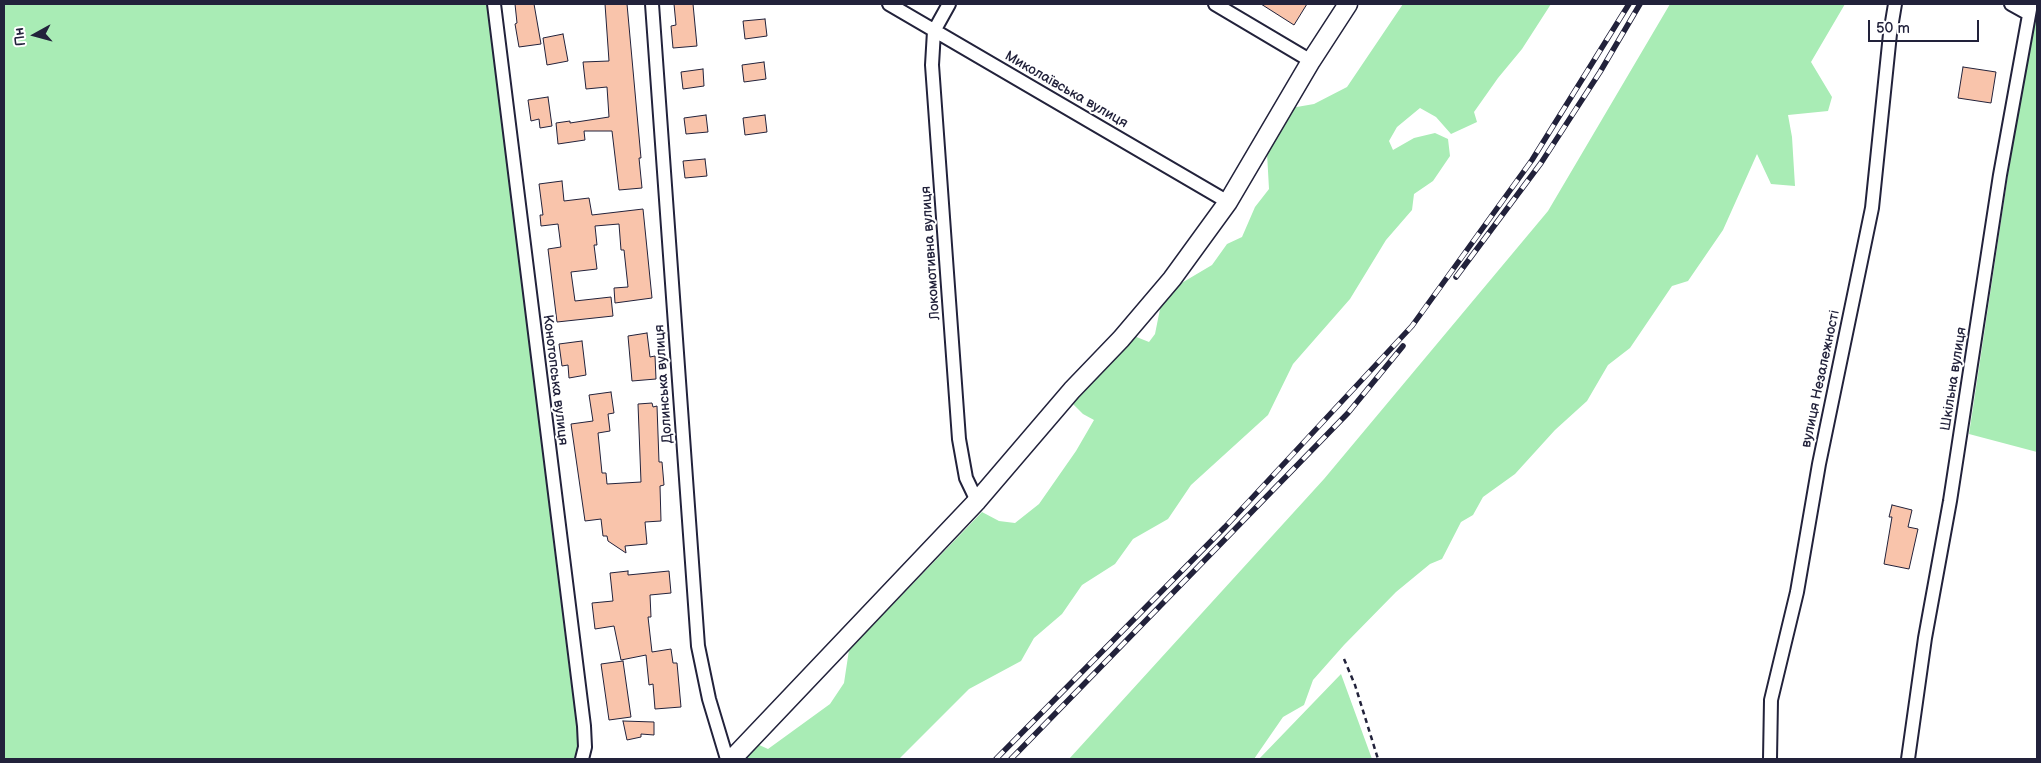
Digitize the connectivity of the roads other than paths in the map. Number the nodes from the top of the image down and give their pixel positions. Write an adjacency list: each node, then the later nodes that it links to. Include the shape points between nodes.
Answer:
1 (494, 4): 14 (street, Конотопська вулиця, via 584,726)
2 (652, 4): 15 (street, Долинська вулиця, via 698,646 709,699)
3 (889, 4): 10 (street, Миколаївська вулиця)
4 (949, 4): 10 (street, Локомотивна вулиця)
5 (1215, 4): 11 (street)
6 (1348, 4): 11 (street)
7 (1895, 4): 17 (street, вулиця Незалежності, via 1872,208 1819,464 1797,592 1771,700)
8 (2011, 4): 9 (street)
9 (2030, 9): 18 (street, Шкільна вулиця, via 2000,175)
10 (934, 31): 12 (street, Миколаївська вулиця); 13 (street, Локомотивна вулиця, via 932,64 959,439 966,478)
11 (1311, 61): 12 (street)
12 (1228, 202): 13 (street, via 1172,279)
13 (977, 501): 16 (street)
14 (582, 759)
15 (727, 759)
16 (732, 759)
17 (1770, 759)
18 (1908, 759)

